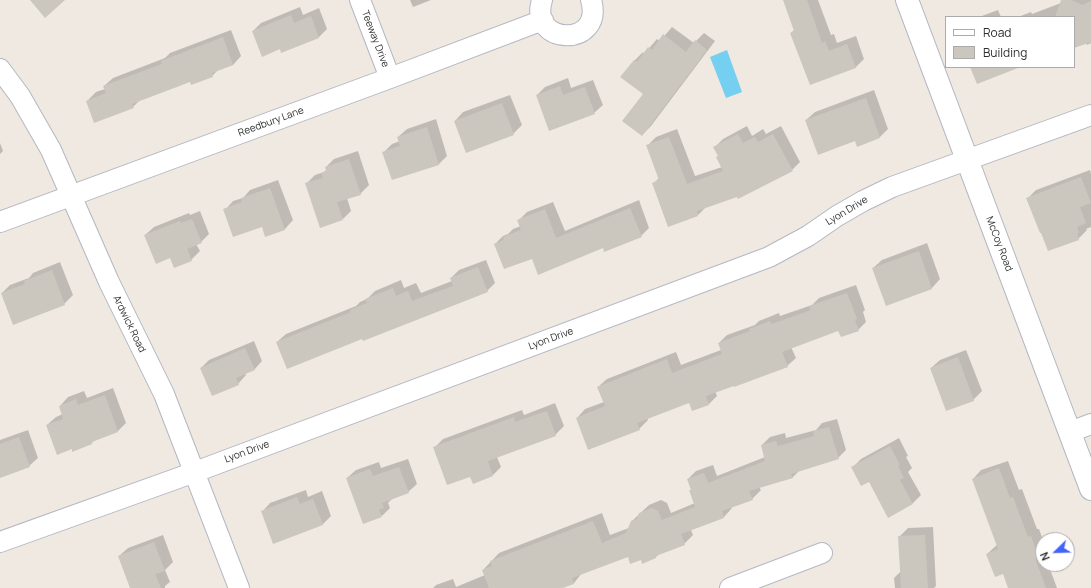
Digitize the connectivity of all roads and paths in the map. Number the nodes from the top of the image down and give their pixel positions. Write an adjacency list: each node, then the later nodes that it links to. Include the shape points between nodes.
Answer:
1 (360, 0): 7 (street, Teeway Drive)
2 (542, 0): 5 (street)
3 (591, 0): 5 (street, via 593,6 589,24 575,35 558,35)
4 (906, 0): 9 (main road, McCoy Road)
5 (542, 20): 7 (street, Reedbury Lane)
6 (0, 69): 10 (street, Ardwick Road, via 20,96 51,150)
7 (390, 78): 10 (street, Reedbury Lane)
8 (1091, 114): 9 (street, Lyon Drive)
9 (967, 160): 13 (main road, McCoy Road); 14 (street, Lyon Drive, via 864,200 808,236 769,257)
10 (71, 196): 11 (street, Reedbury Lane); 14 (street, Ardwick Road, via 109,282 164,394)
11 (0, 222)
12 (1091, 424): 13 (street)
13 (1070, 432): 15 (main road, McCoy Road)
14 (195, 472): 16 (street, Lyon Drive); 18 (street, Ardwick Road)
15 (1091, 489)
16 (0, 542)
17 (822, 553): 19 (street)
18 (239, 588)
19 (730, 588)

